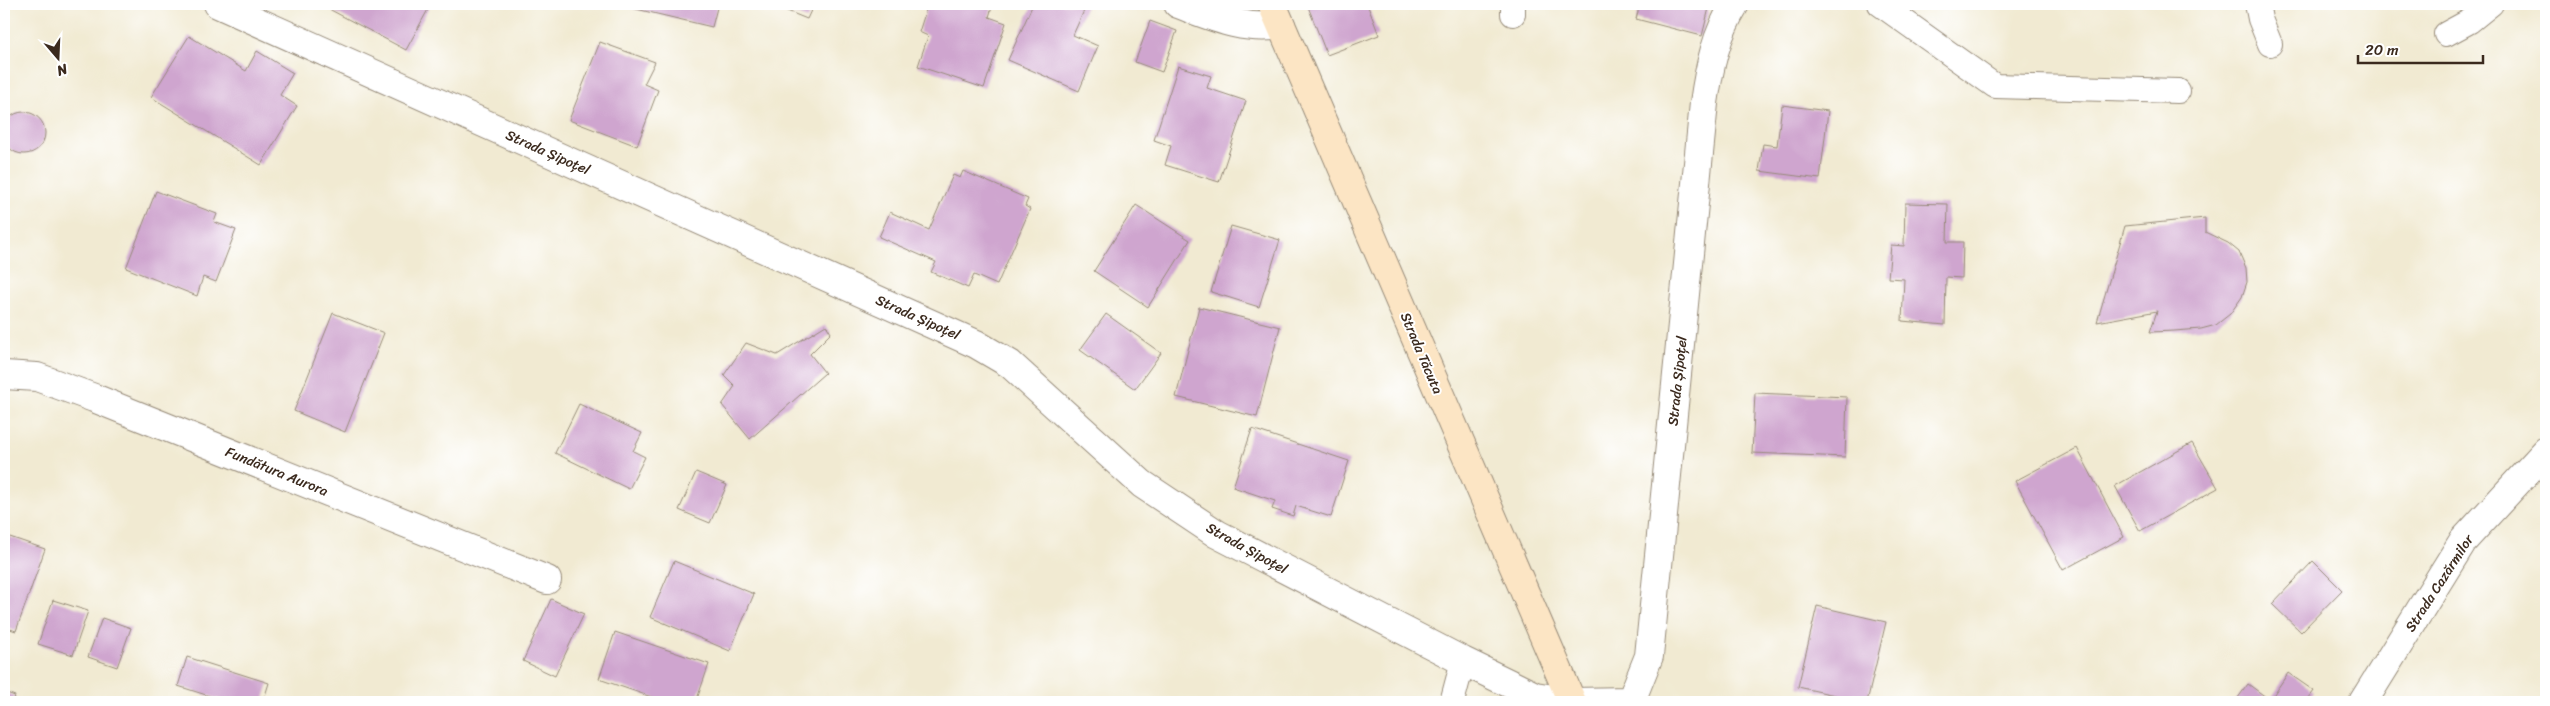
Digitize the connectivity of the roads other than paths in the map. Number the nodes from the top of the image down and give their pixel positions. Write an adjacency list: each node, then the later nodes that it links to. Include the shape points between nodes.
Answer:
1 (218, 4): 14 (street, Strada Șipoțel, via 976,344 1010,364 1142,484 1217,534)
2 (1178, 4): 7 (street, via 1230,22 1260,28)
3 (1735, 4): 16 (street, Strada Șipoțel, via 1724,20 1710,64 1704,103 1649,656 1631,701)
4 (1880, 4): 10 (lane, via 1995,86)
5 (2257, 4): 9 (lane)
6 (2491, 4): 8 (lane)
7 (1276, 14): 16 (street, Strada Tăcuta)
8 (2446, 34)
9 (2270, 44)
10 (2178, 92)
11 (4, 375): 13 (street, Fundătura Aurora, via 37,377 94,398)
12 (2546, 451): 17 (street, Strada Cazărmilor, via 2463,541)
13 (547, 580)
14 (1463, 661): 15 (lane); 16 (street, Strada Șipoțel, via 1535,696)
15 (1452, 702)
16 (1572, 702)
17 (2363, 702)

